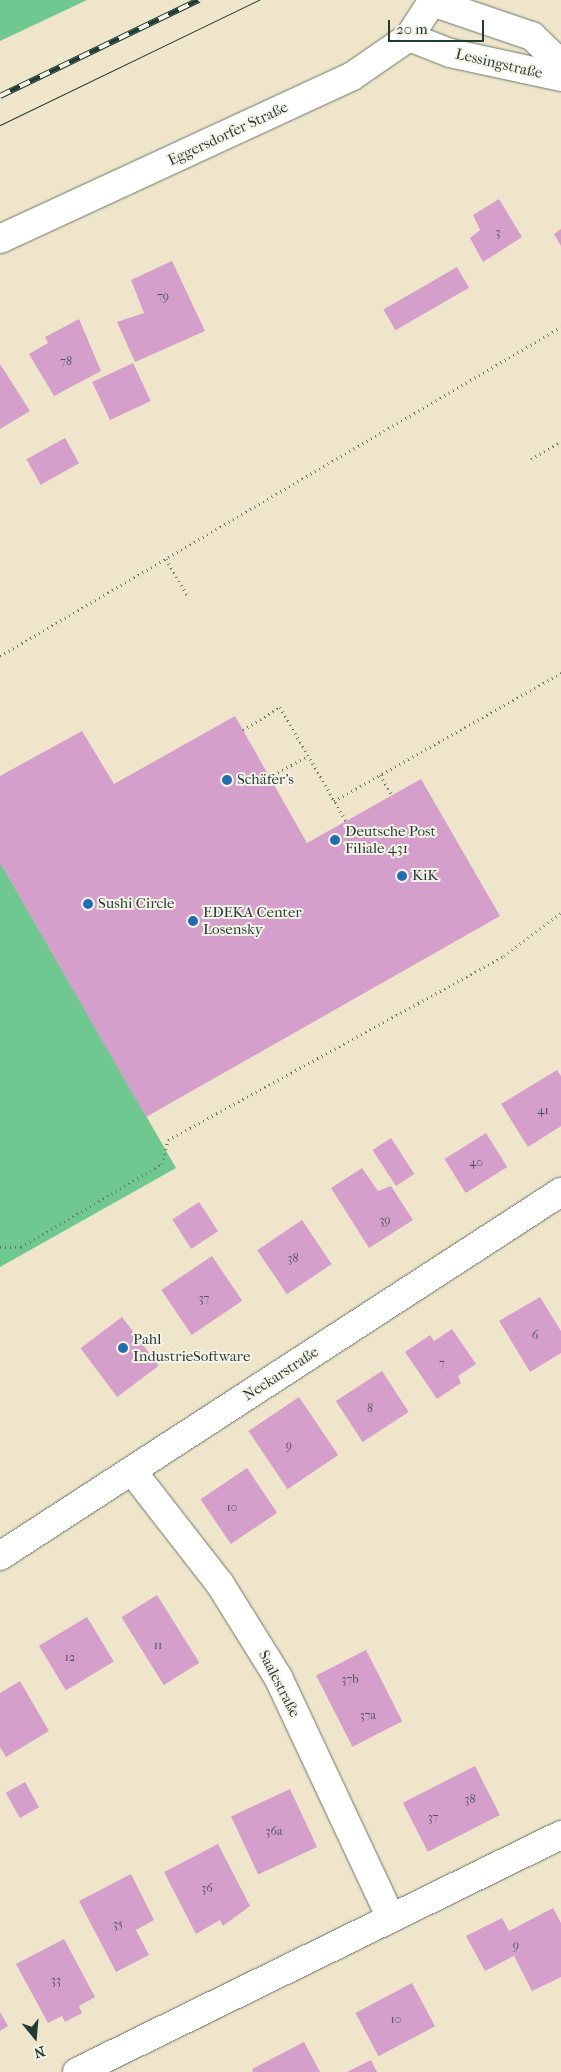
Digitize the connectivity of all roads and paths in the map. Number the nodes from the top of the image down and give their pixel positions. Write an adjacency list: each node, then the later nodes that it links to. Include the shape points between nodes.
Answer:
1 (433, 1): 2 (street, Eggersdorfer Straße); 3 (street, Lessingstraße, via 532,36)
2 (409, 37): 4 (street, Lessingstraße, via 450,53); 5 (street, Eggersdorfer Straße, via 351,78)
3 (561, 64)
4 (561, 77)
5 (0, 239)
6 (561, 326): 9 (path)
7 (561, 442): 8 (path)
8 (531, 459)
9 (166, 559): 10 (path); 11 (path)
10 (187, 594)
11 (0, 656)
12 (561, 673): 15 (path)
13 (243, 730): 14 (path, via 280,707)
14 (308, 756): 16 (path); 18 (path)
15 (380, 775): 17 (path); 18 (path)
16 (269, 777)
17 (392, 795)
18 (334, 801): 19 (path)
19 (346, 821)
20 (561, 913): 22 (path, via 504,956 168,1140 162,1164 21,1247)
21 (561, 1192): 23 (street, Neckarstraße)
22 (0, 1247)
23 (132, 1471): 24 (street, Neckarstraße); 26 (street, Saalestraße, via 220,1584 278,1676)
24 (0, 1556)
25 (561, 1835): 26 (street)
26 (391, 1918): 27 (street)
27 (77, 2072)

